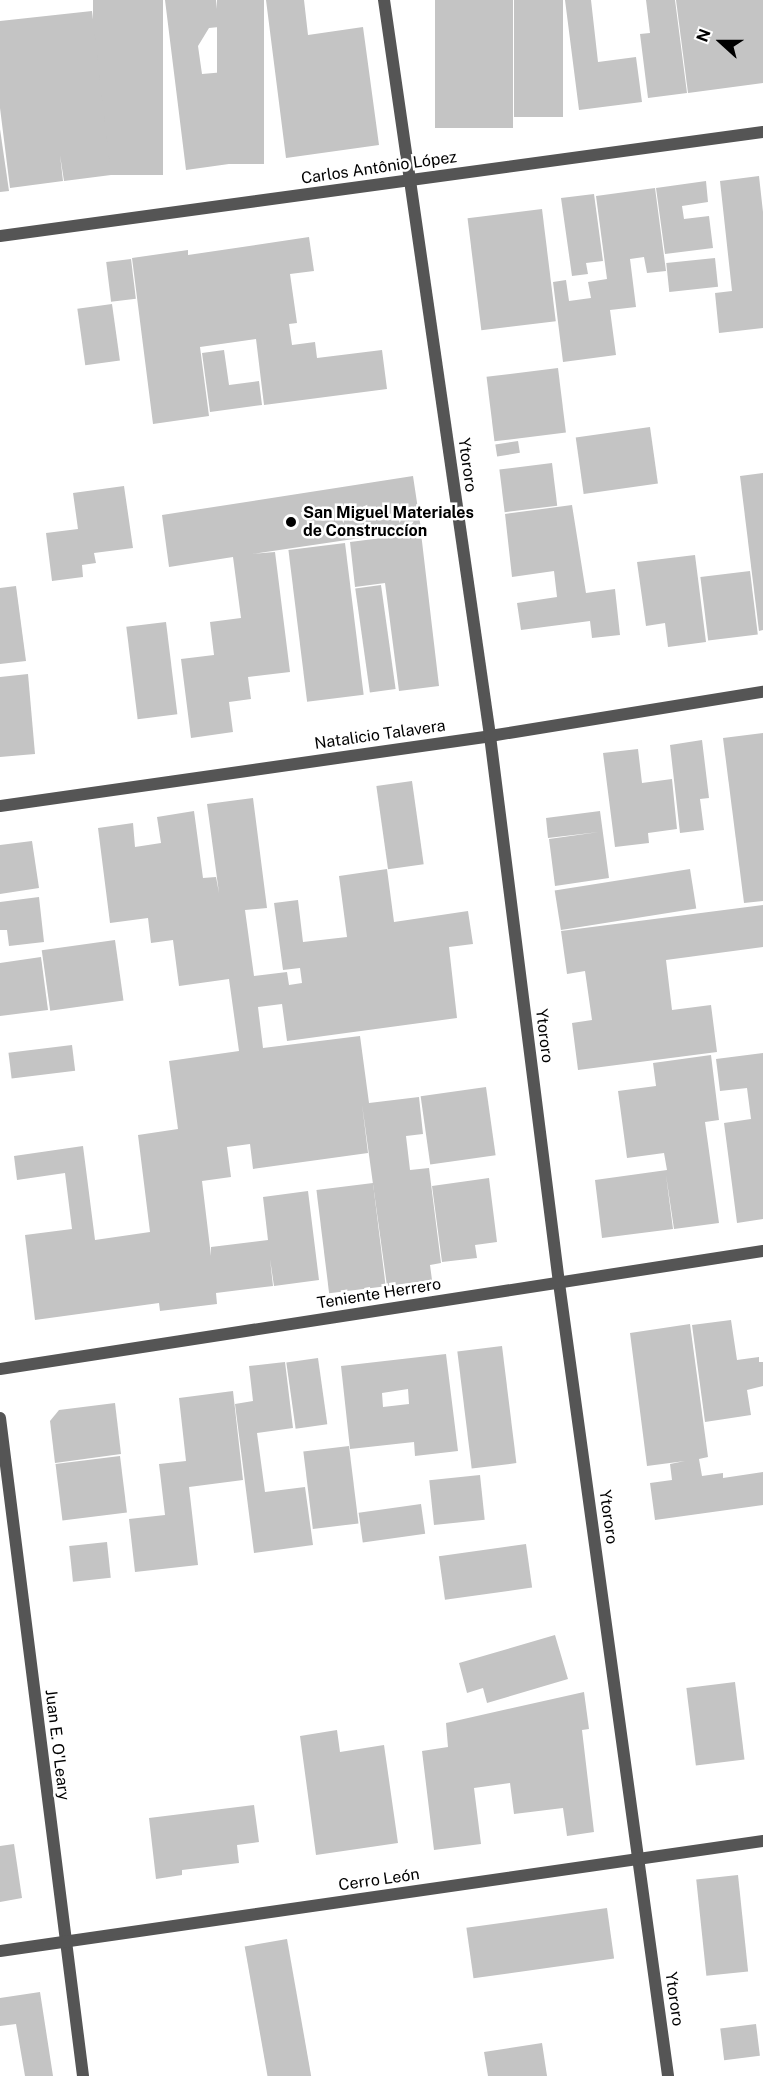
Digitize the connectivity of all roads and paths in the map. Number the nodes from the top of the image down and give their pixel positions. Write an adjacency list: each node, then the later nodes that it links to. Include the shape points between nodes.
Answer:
1 (384, 0): 3 (street, Ytororo)
2 (763, 132): 3 (street, Carlos Antônio López)
3 (409, 181): 4 (street, Carlos Antônio López); 6 (street, Ytororo)
4 (0, 236)
5 (763, 692): 6 (street, Natalicio Talavera)
6 (490, 736): 7 (street, Natalicio Talavera); 9 (street, Ytororo)
7 (0, 806)
8 (763, 1251): 9 (street, Teniente Herrero)
9 (559, 1283): 10 (street, Teniente Herrero); 13 (street, Ytororo)
10 (0, 1369)
11 (0, 1418): 14 (street, Juan E. O'Leary)
12 (763, 1841): 13 (street, Cerro León)
13 (638, 1860): 14 (street, Cerro León); 17 (street, Ytororo)
14 (65, 1941): 15 (street, Cerro León); 16 (street, Juan E. O'Leary)
15 (0, 1951)
16 (83, 2076)
17 (668, 2076)

